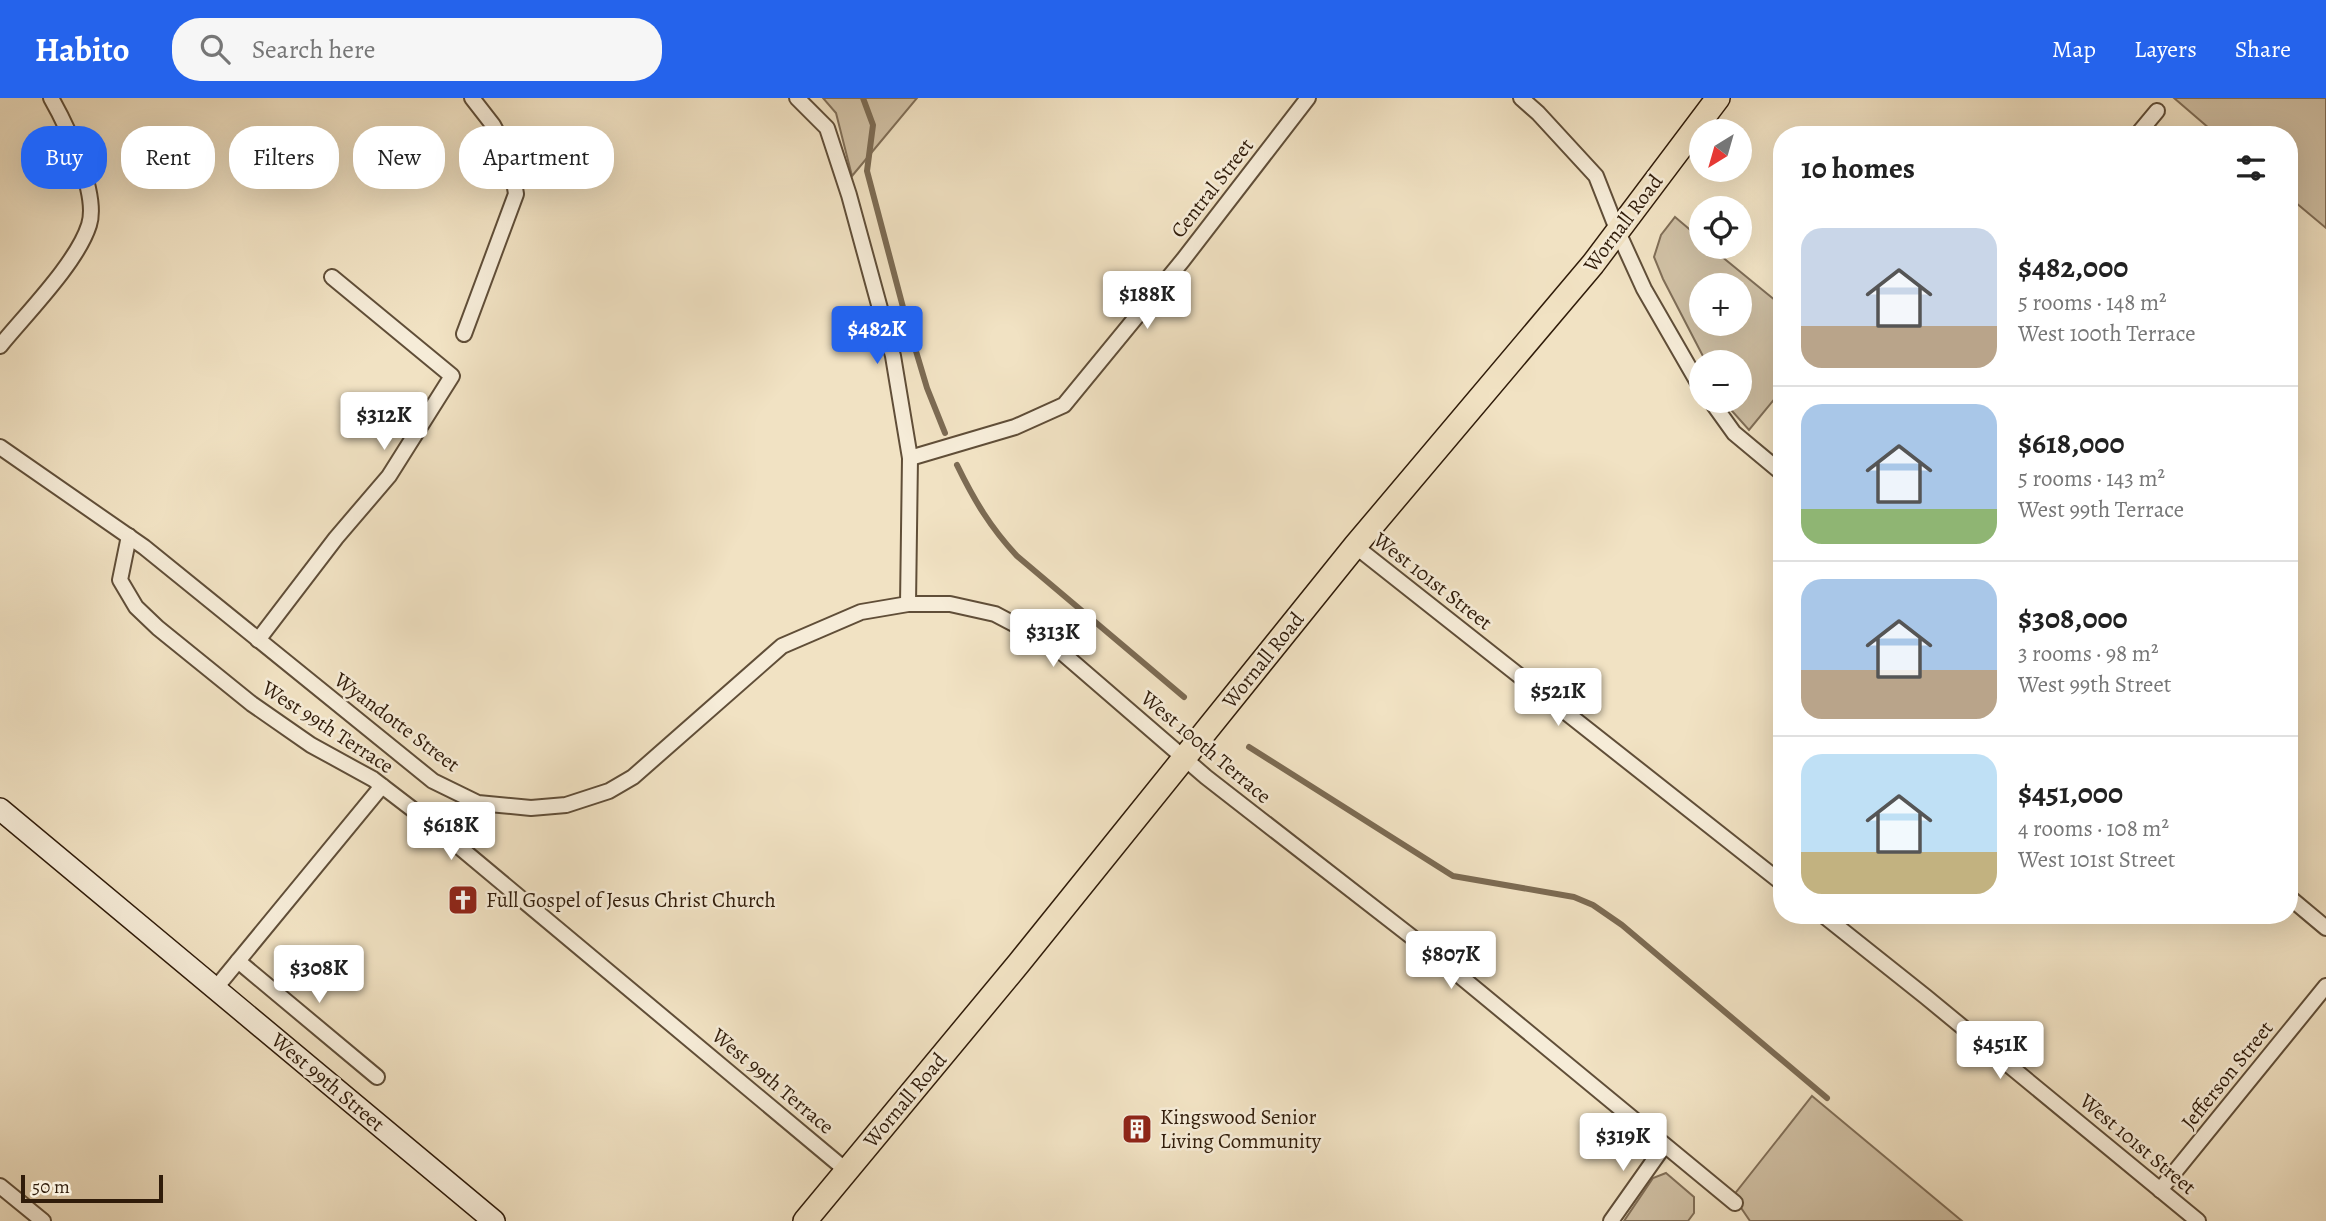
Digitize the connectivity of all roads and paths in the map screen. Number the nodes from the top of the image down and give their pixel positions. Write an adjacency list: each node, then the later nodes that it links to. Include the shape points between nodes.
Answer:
1 (51, 98): 12 (street, via 89,187 90,222 77,252)
2 (472, 98): 11 (street, via 510,157 516,194)
3 (797, 98): 16 (street, via 827,128 849,195 893,356)
4 (1308, 98): 16 (street, Central Street, via 1064,405 1015,427)
5 (1521, 98): 9 (street, via 1597,176)
6 (1718, 98): 9 (main road, Wornall Road)
7 (2157, 111): 8 (street)
8 (2144, 126)
9 (1618, 232): 13 (street); 19 (main road, Wornall Road)
10 (331, 276): 21 (street, via 452,376 389,476)
11 (464, 334)
12 (0, 346)
13 (1689, 367)
14 (1720, 413): 17 (street, via 1734,433)
15 (0, 447): 18 (street, Wyandotte Street)
16 (910, 458): 20 (street)
17 (1773, 466)
18 (129, 536): 21 (street, Wyandotte Street); 23 (street, West 99th Terrace, via 120,580 136,607 252,704)
19 (1355, 546): 22 (main road, Wornall Road); 25 (street, West 101st Street)
20 (908, 604): 21 (street, Wyandotte Street, via 861,612 782,646 633,778 566,805 531,808 478,803 433,781); 22 (street, West 100th Terrace, via 950,604 995,614 1052,644)
21 (258, 640)
22 (1184, 758): 33 (street, West 100th Terrace, via 1447,966); 34 (main road, Wornall Road)
23 (382, 786): 29 (street); 34 (street, West 99th Terrace)
24 (0, 809): 31 (street, West 99th Street)
25 (1773, 876)
26 (2298, 905): 28 (street)
27 (1834, 924): 36 (street, West 101st Street)
28 (2326, 928)
29 (238, 961): 31 (street); 32 (street)
30 (2326, 986): 36 (street, Jefferson Street)
31 (215, 989): 39 (street, West 99th Street)
32 (377, 1077)
33 (1664, 1146): 37 (street, West 100th Terrace); 41 (street)
34 (847, 1171): 40 (main road, Wornall Road)
35 (0, 1186): 38 (street)
36 (2160, 1190): 42 (street, West 101st Street)
37 (1735, 1203)
38 (43, 1221)
39 (494, 1221)
40 (805, 1221)
41 (1611, 1221)
42 (2198, 1221)

